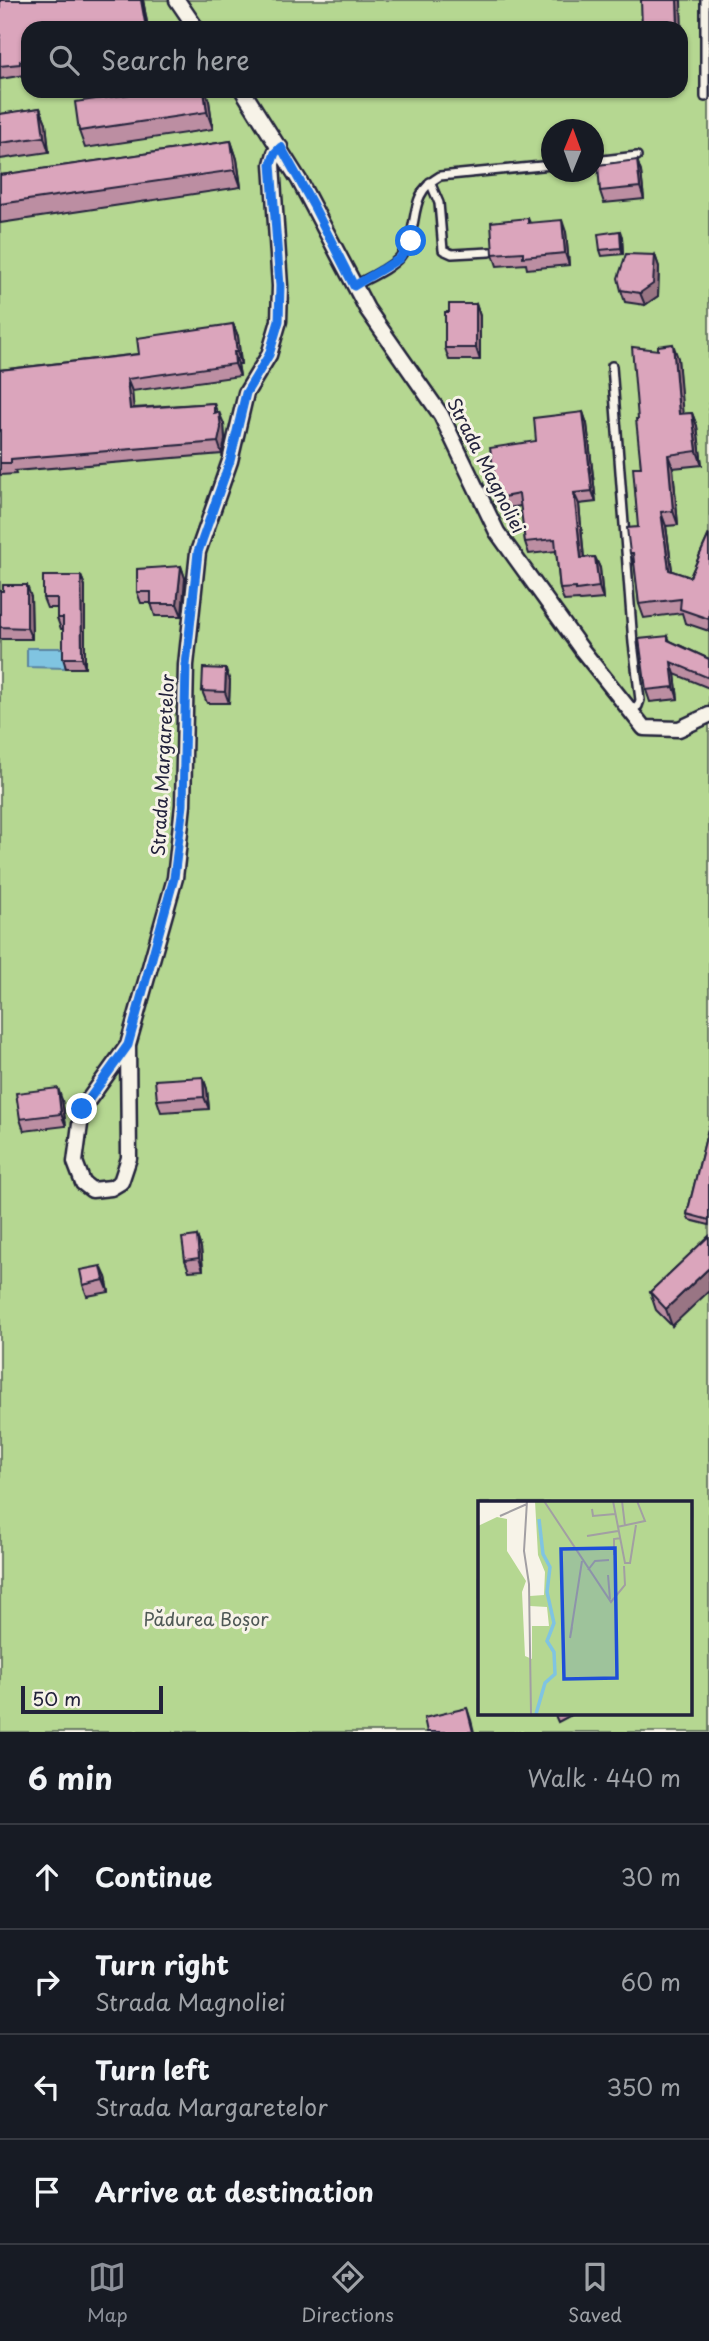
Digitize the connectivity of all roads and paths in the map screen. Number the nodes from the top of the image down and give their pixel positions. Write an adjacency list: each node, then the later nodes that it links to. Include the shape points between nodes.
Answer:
1 (177, 0): 3 (street)
2 (705, 0): 4 (lane)
3 (191, 21)
4 (705, 97)
5 (248, 98): 6 (street)
6 (281, 147): 12 (street, Strada Magnoliei); 16 (street, Strada Margaretelor, via 271,164 279,321 269,355 246,393 230,461 198,552 186,665 183,805 174,878)
7 (637, 156): 8 (lane)
8 (604, 160)
9 (541, 166): 10 (lane, via 440,176)
10 (430, 182): 11 (lane, via 439,203 443,250 452,254); 12 (lane, via 419,196 411,241 399,259)
11 (490, 252)
12 (354, 286): 14 (street, Strada Magnoliei, via 441,415 497,532)
13 (612, 366): 14 (lane, via 640,700)
14 (631, 711): 15 (street, Strada Magnoliei, via 644,728 679,729)
15 (709, 715)
16 (128, 1045): 16 (street, Strada Margaretelor, via 129,1158 121,1182 92,1190 83,1183 75,1161 82,1109)

